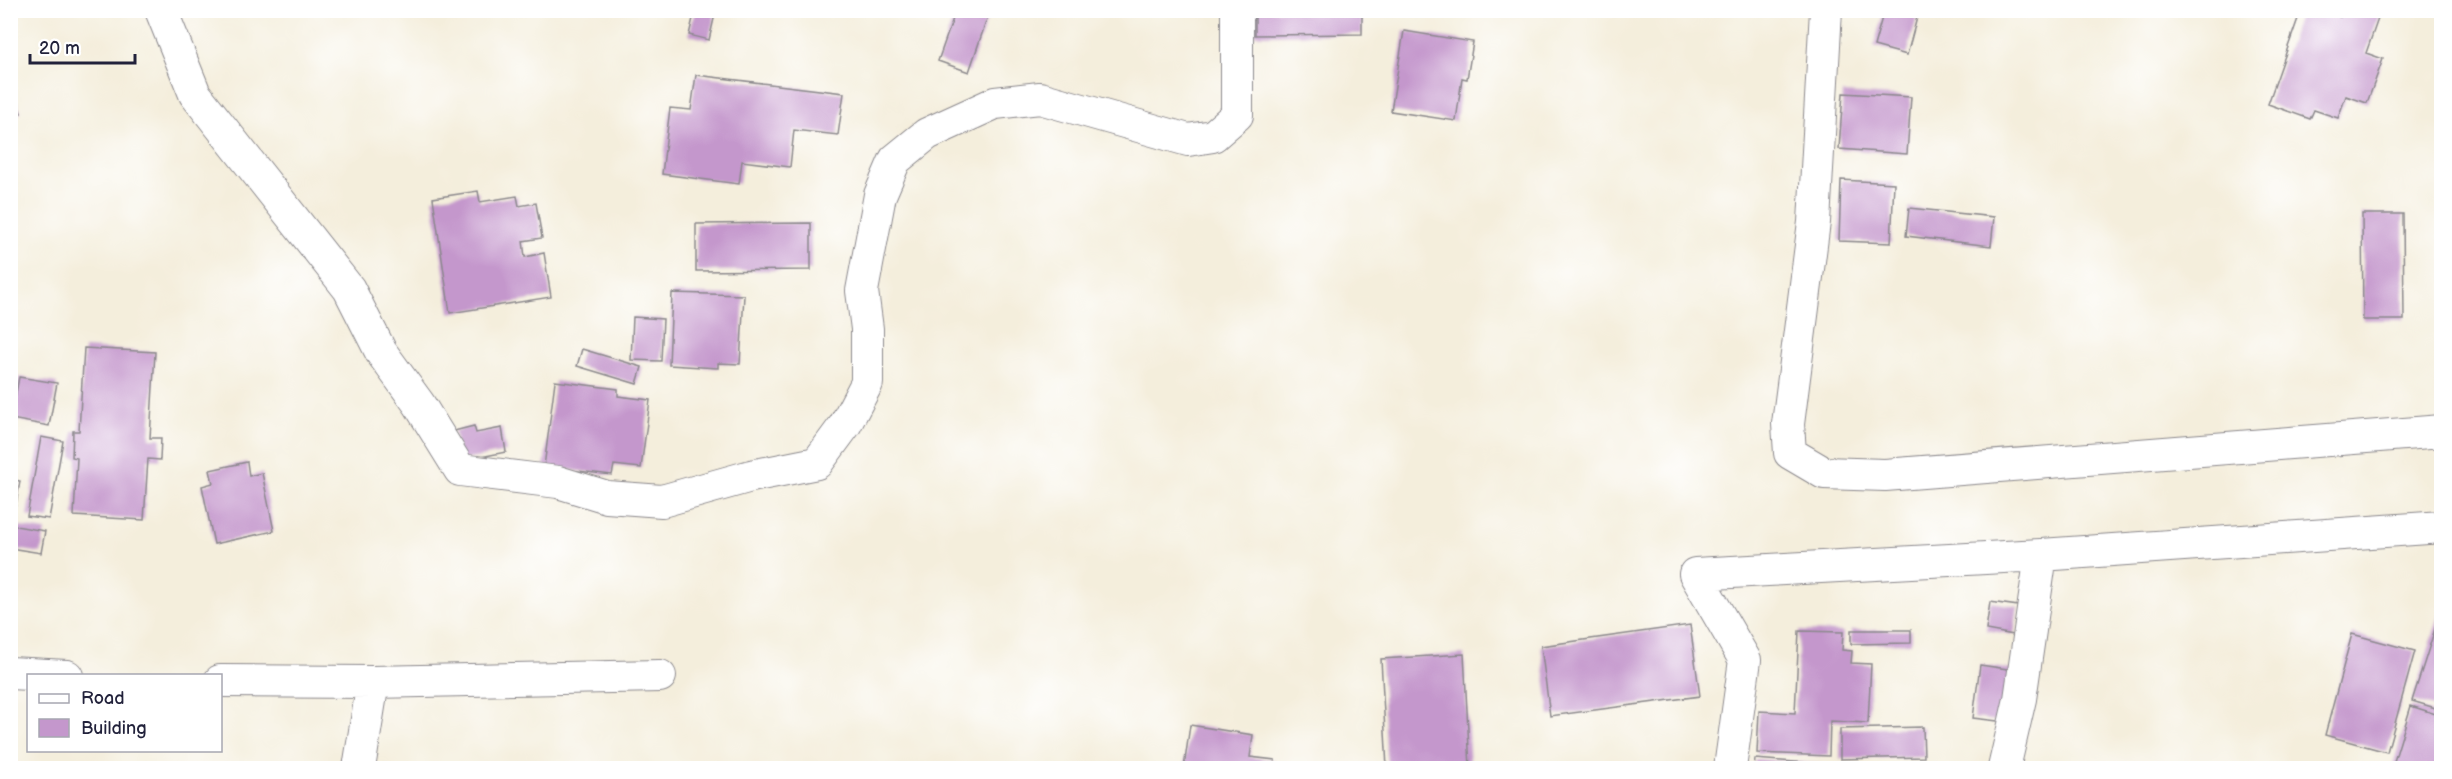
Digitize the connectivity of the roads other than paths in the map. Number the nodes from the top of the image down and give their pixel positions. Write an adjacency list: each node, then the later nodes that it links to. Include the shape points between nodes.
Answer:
1 (161, 10): 2 (street, via 195,93 349,289 381,352 460,470 558,482 607,498 662,501 816,463 844,425 867,383 862,291 880,195 894,160 927,134 995,103 1040,98 1188,140 1213,136 1237,115)
2 (1237, 10)
3 (1826, 10): 4 (street, via 1814,222 1788,424 1790,453 1824,473 1885,475)
4 (2442, 431)
5 (2442, 526): 6 (street)
6 (2041, 555): 13 (street, via 1695,574 1745,660); 14 (street, via 2020,699)
7 (10, 674): 8 (street)
8 (27, 674)
9 (660, 676): 11 (street)
10 (222, 681): 11 (street)
11 (372, 682): 12 (street)
12 (359, 768)
13 (1730, 768)
14 (2004, 768)

